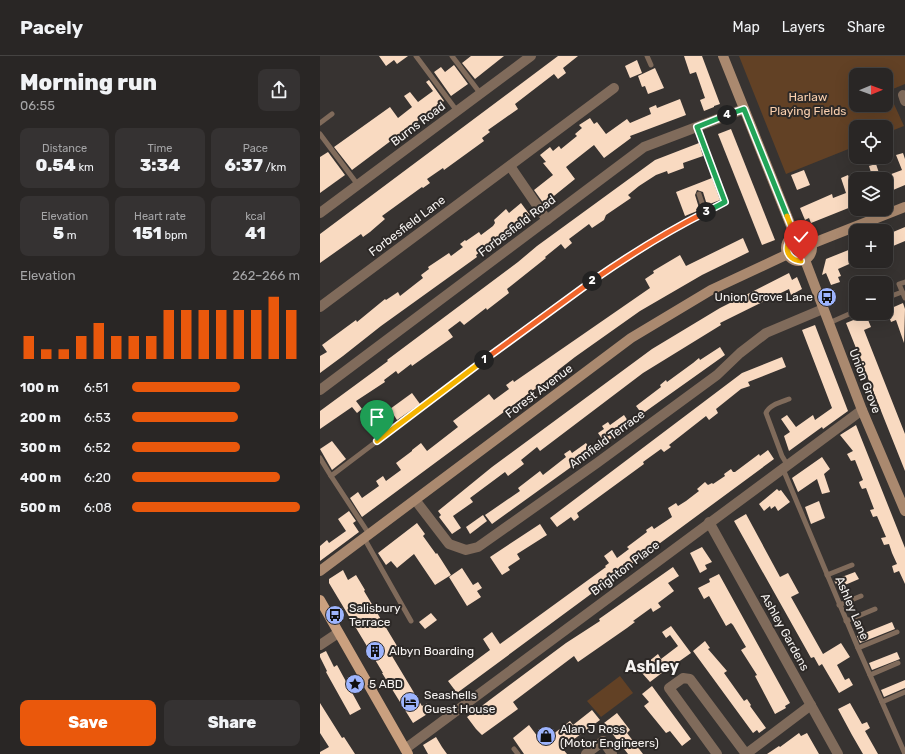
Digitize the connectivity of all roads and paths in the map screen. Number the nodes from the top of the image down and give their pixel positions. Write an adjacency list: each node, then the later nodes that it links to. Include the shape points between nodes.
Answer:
1 (416, 56): 10 (lane)
2 (452, 56): 8 (lane)
3 (532, 56): 8 (street, Burns Road)
4 (647, 56): 6 (lane)
5 (723, 56): 9 (street)
6 (651, 65)
7 (614, 88): 15 (street, Forbesfield Lane)
8 (480, 94): 10 (street, Burns Road)
9 (744, 109): 13 (street, Forbesfield Road); 22 (street)
10 (457, 111): 16 (street, Burns Road)
11 (332, 114): 12 (lane)
12 (320, 123)
13 (697, 127): 19 (lane, via 725,202); 21 (street, Forbesfield Road, via 644,147)
14 (320, 134): 16 (lane)
15 (510, 166): 21 (street); 30 (street, Forbesfield Lane)
16 (358, 185): 20 (street, Burns Road)
17 (699, 194): 19 (lane)
18 (905, 207): 23 (street)
19 (705, 212): 39 (lane, via 621,261 541,317)
20 (320, 213)
21 (547, 220): 34 (street, Forbesfield Road)
22 (795, 236): 23 (street, via 803,236); 24 (street, via 789,242)
23 (812, 244): 25 (street, via 810,255)
24 (788, 254): 25 (street, via 793,260); 40 (street, Forest Avenue, via 711,290 631,338)
25 (805, 260): 31 (street, Union Grove)
26 (905, 282): 27 (lane, via 899,284)
27 (902, 292): 28 (lane); 29 (lane)
28 (893, 295)
29 (905, 298)
30 (320, 307)
31 (824, 309): 33 (street, Union Grove); 40 (street, Annfield Terrace, via 766,334 710,380 478,547 466,550 449,544)
32 (849, 314): 33 (lane)
33 (829, 323): 36 (street, Union Grove)
34 (320, 390)
35 (788, 399): 38 (lane, Ashley Lane, via 767,409 766,413)
36 (862, 410): 38 (street, Brighton Place); 41 (street, Union Grove)
37 (320, 458): 39 (lane)
38 (786, 467): 42 (street, Brighton Place); 46 (lane, Ashley Lane)
39 (331, 476): 43 (lane)
40 (416, 501): 43 (street, Forest Avenue)
41 (905, 510)
42 (709, 522): 61 (street, Ashley Gardens); 62 (street, Brighton Place)
43 (366, 536): 45 (street, Forest Avenue); 51 (lane)
44 (852, 564): 46 (lane)
45 (320, 572)
46 (827, 575): 49 (lane, Ashley Lane)
47 (861, 596): 49 (lane)
48 (320, 600): 54 (main road)
49 (839, 605): 52 (lane, Ashley Lane)
50 (875, 609): 52 (lane)
51 (411, 621)
52 (846, 621): 56 (lane, Ashley Lane)
53 (897, 632): 56 (lane)
54 (338, 634): 55 (street); 62 (main road)
55 (320, 645)
56 (858, 648): 58 (lane, Ashley Lane)
57 (898, 664): 58 (lane)
58 (870, 675): 60 (lane, Ashley Lane)
59 (905, 692): 60 (lane)
60 (882, 702): 68 (lane, Ashley Lane)
61 (811, 705): 66 (street); 67 (street, Ashley Gardens)
62 (407, 751)
63 (586, 754): 64 (street, via 603,741)
64 (612, 754)
65 (717, 754): 66 (street, via 669,688 683,678 690,679)
66 (746, 754)
67 (838, 754)
68 (905, 754)

